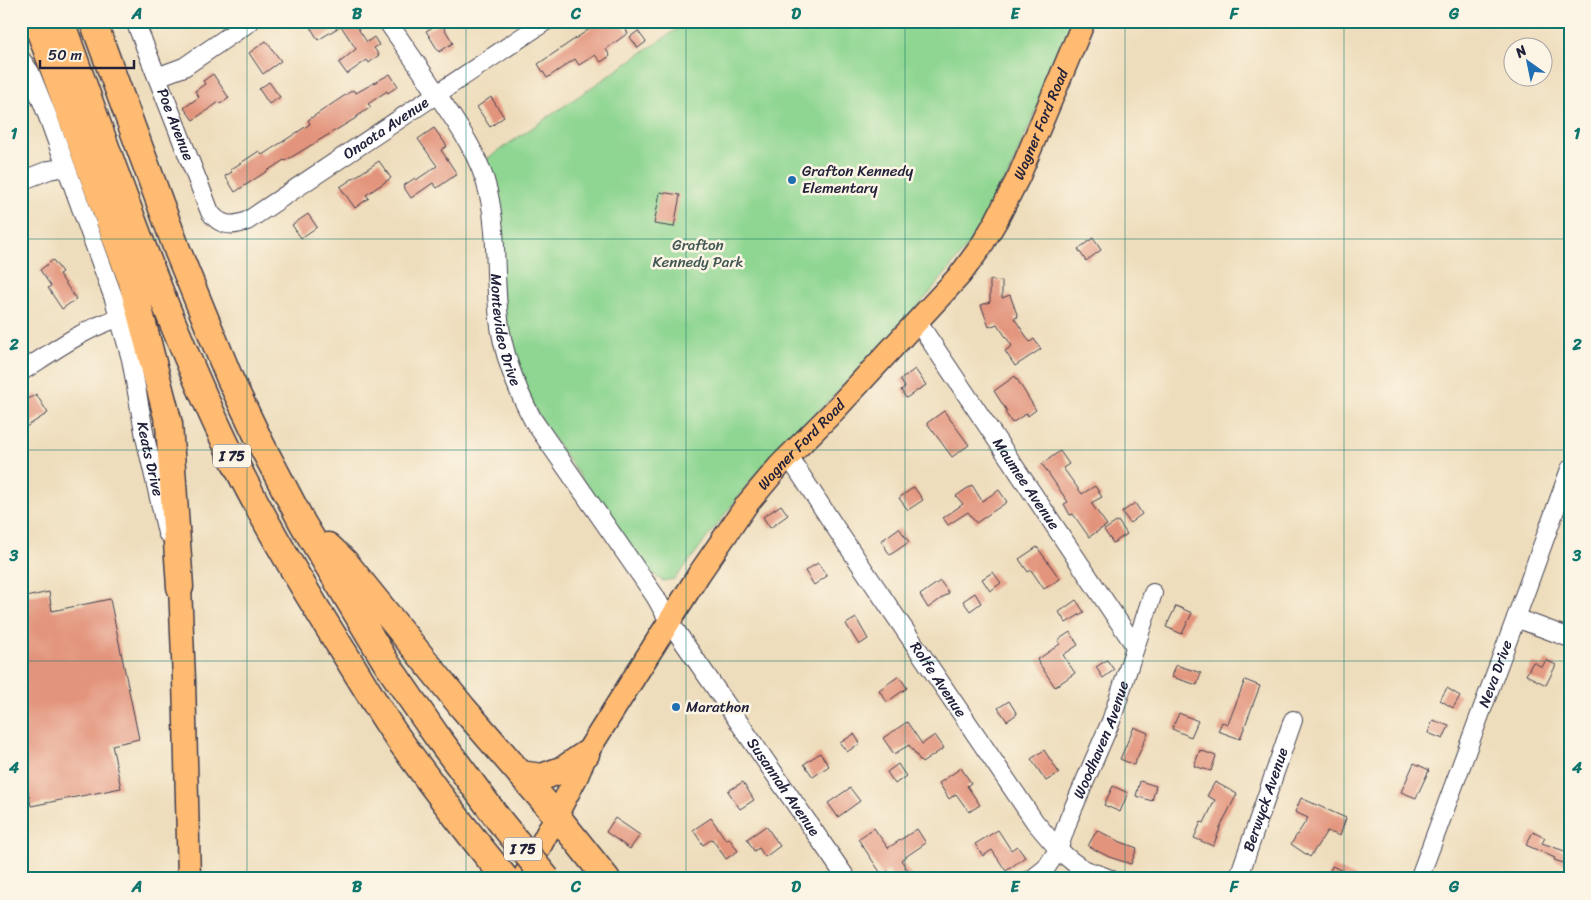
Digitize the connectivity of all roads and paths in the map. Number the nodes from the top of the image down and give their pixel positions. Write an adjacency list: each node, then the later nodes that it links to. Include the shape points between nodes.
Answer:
1 (36, 21): 21 (highway, via 132,282 169,424)
2 (61, 21): 33 (highway, I 75, via 183,349 257,506 295,575 392,730)
3 (93, 21): 20 (highway, I 75, via 178,252 230,379)
4 (135, 21): 10 (street, Poe Avenue)
5 (251, 21): 10 (street, via 184,67)
6 (387, 21): 11 (street, Montevideo Drive)
7 (546, 21): 11 (street, Onaota Avenue)
8 (1084, 21): 16 (main road, Wagner Ford Road, via 1019,176 996,221 960,276)
9 (21, 60): 12 (street, Keats Drive, via 36,86)
10 (157, 76): 14 (street, Poe Avenue, via 210,212)
11 (438, 95): 14 (street, Onaota Avenue, via 247,221 237,225); 24 (street, Montevideo Drive, via 480,165 488,192 494,228 499,319 510,372 522,400)
12 (66, 167): 13 (street); 15 (street, Keats Drive)
13 (21, 181)
14 (221, 223)
15 (120, 318): 17 (street, via 78,336); 21 (street, Keats Drive)
16 (917, 321): 18 (main road, Wagner Ford Road); 26 (street, Maumee Avenue)
17 (21, 372)
18 (789, 457): 24 (main road, Wagner Ford Road, via 748,504); 31 (street, Rolfe Avenue, via 1035,822)
19 (1570, 469): 23 (street, Neva Drive)
20 (303, 524): 29 (highway, via 345,562); 35 (highway, I 75, bridge, via 387,664 499,820)
21 (180, 587): 32 (main road, Keats Drive)
22 (1153, 593): 26 (street, Woodhaven Avenue)
23 (1516, 618): 25 (street); 41 (street, Neva Drive)
24 (669, 621): 28 (main road, Wagner Ford Road); 37 (street, Susannah Avenue)
25 (1570, 638)
26 (1136, 646): 31 (street, Woodhaven Avenue, via 1111,721)
27 (1293, 720): 40 (street, Berwyck Avenue)
28 (586, 754): 29 (highway, via 564,769 542,777); 30 (main road, Wagner Ford Road)
29 (520, 774): 30 (highway)
30 (556, 815): 34 (main road, Wagner Ford Road); 36 (highway)
31 (1058, 850): 38 (street, Woodhaven Avenue, via 1046,868); 39 (street, Rolfe Avenue, via 1084,869)
32 (189, 879)
33 (506, 879)
34 (523, 879)
35 (547, 879)
36 (607, 879)
37 (847, 879)
38 (1032, 879)
39 (1110, 879)
40 (1238, 879)
41 (1419, 879)

